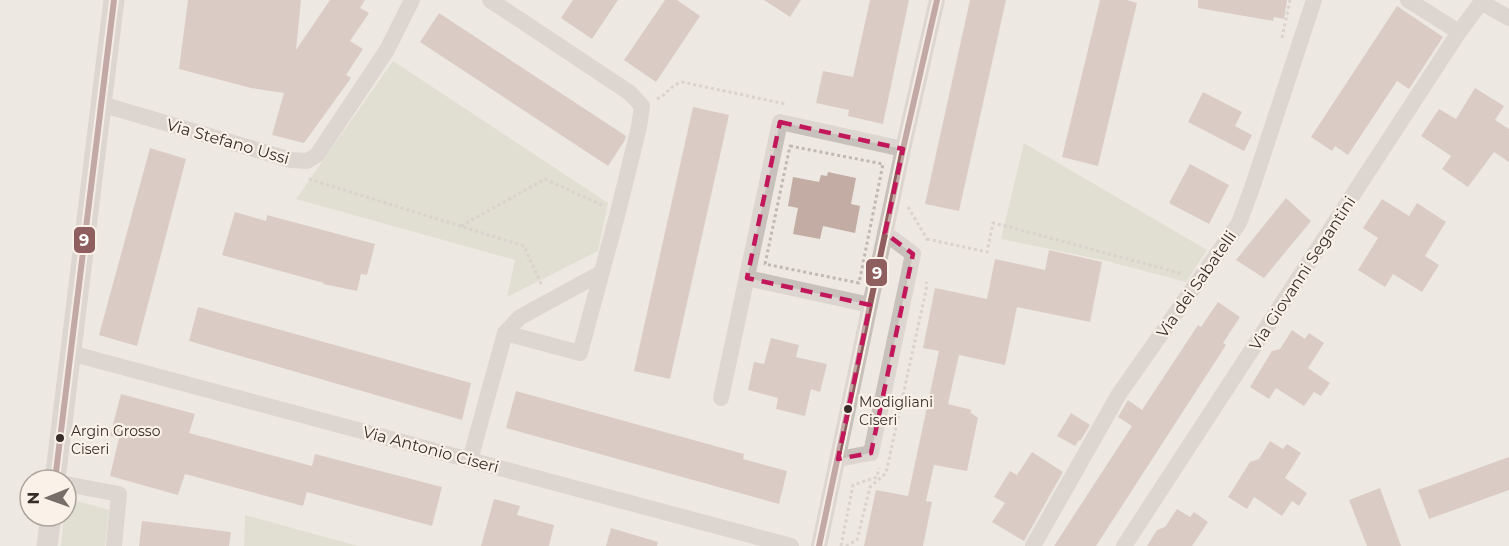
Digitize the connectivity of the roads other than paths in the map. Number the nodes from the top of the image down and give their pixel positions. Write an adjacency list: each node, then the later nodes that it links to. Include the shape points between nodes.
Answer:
1 (114, 0): 10 (street)
2 (412, 0): 10 (street, Via Stefano Ussi, via 387,50 317,155 307,161 291,160)
3 (490, 0): 13 (street, via 630,93 642,106)
4 (937, 0): 11 (street)
5 (1314, 0): 28 (street, Via dei Sabatelli, via 1239,223 1119,394)
6 (1408, 0): 9 (street)
7 (1482, 1): 8 (street, Via Giovanni Segantini); 9 (street, Via Giovanni Segantini)
8 (1509, 18)
9 (1459, 33): 29 (street, Via Giovanni Segantini)
10 (101, 104): 17 (street)
11 (903, 149): 12 (street); 14 (street, via 780,122)
12 (885, 233): 15 (street); 19 (street, via 913,255 871,453)
13 (601, 273): 16 (street, via 519,318); 16 (street, via 580,353)
14 (747, 278): 15 (street); 18 (street)
15 (870, 305): 19 (street)
16 (505, 333): 20 (street)
17 (70, 353): 20 (street, Via Antonio Ciseri); 21 (street)
18 (721, 398)
19 (838, 459): 27 (street)
20 (470, 460): 26 (street, Via Antonio Ciseri)
21 (56, 468)
22 (78, 486): 25 (street, via 119,494)
23 (49, 528): 24 (street)
24 (47, 546)
25 (114, 546)
26 (791, 546)
27 (819, 546)
28 (1033, 546)
29 (1124, 546)

